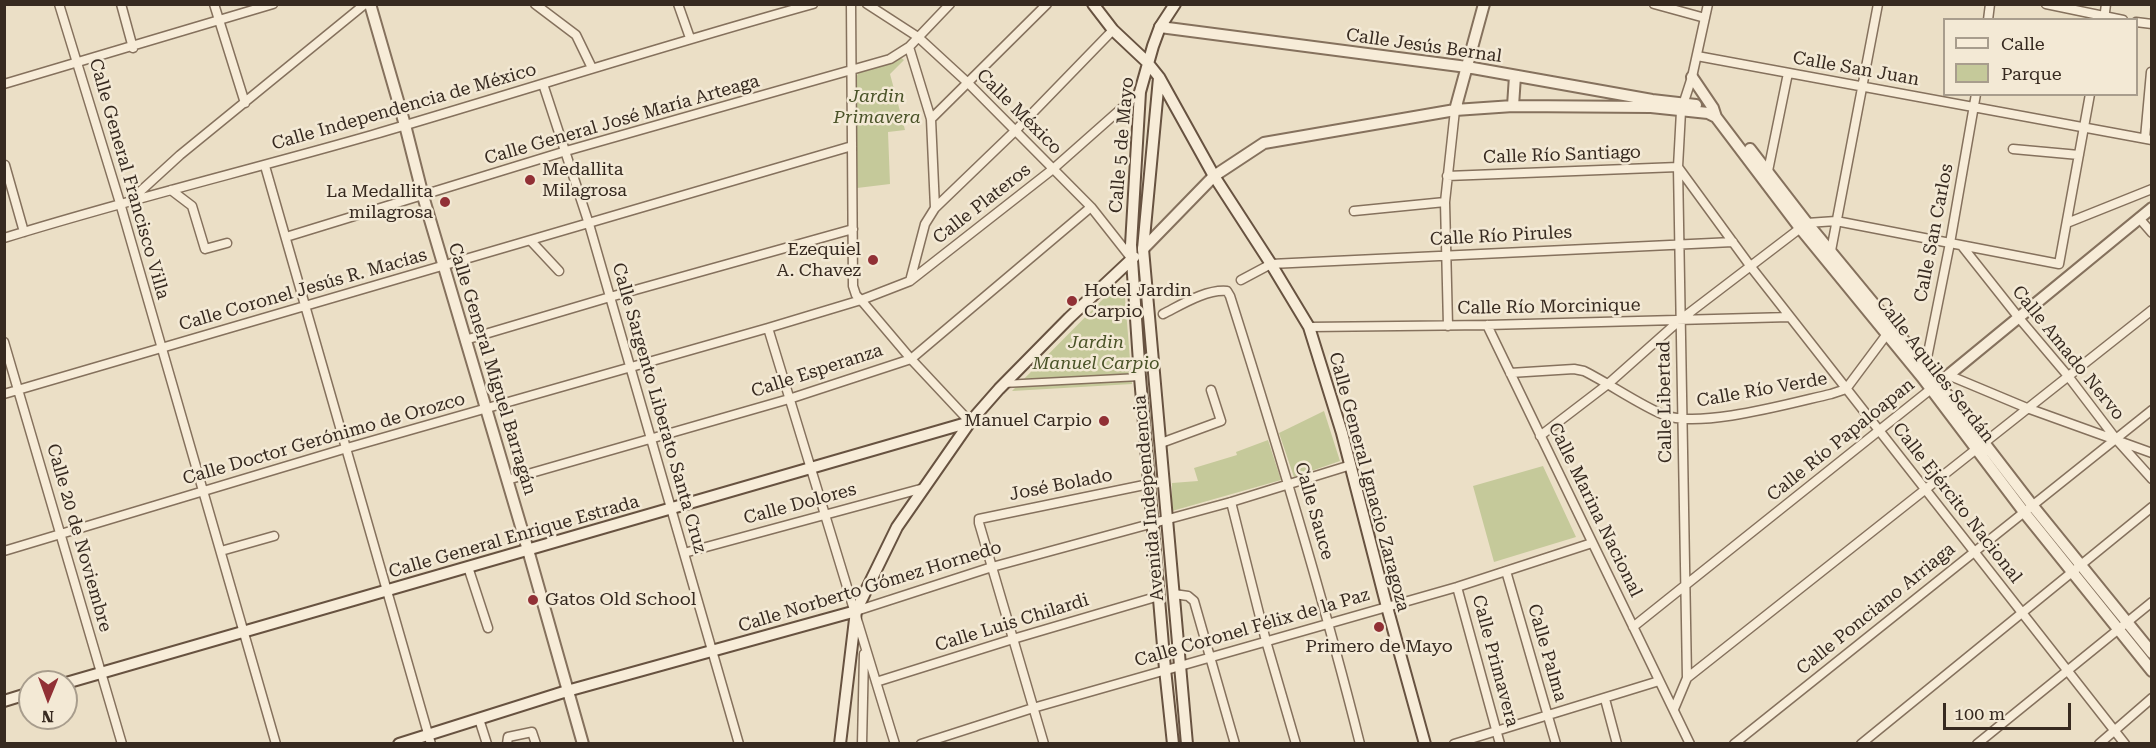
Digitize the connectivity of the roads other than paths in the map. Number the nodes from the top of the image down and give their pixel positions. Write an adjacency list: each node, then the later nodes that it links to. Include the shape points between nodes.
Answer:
1 (59, 4): 32 (street, Calle General Francisco Villa)
2 (122, 4): 29 (street)
3 (214, 4): 23 (street)
4 (273, 4): 23 (street)
5 (368, 4): 48 (street); 55 (main road, Calle General Miguel Barragán)
6 (535, 4): 34 (street, via 576,35)
7 (678, 4): 27 (street)
8 (813, 4): 27 (street, Calle Independencia de México)
9 (851, 4): 35 (street)
10 (867, 4): 26 (street, Calle México)
11 (950, 4): 26 (street, Calle General José María Arteaga)
12 (1047, 4): 41 (street)
13 (1093, 4): 25 (main road, Calle General Ignacio Zaragoza)
14 (1175, 4): 24 (main road, Calle 5 de Mayo)
15 (1484, 4): 33 (main road)
16 (1654, 4): 21 (street)
17 (1708, 4): 21 (street)
18 (1878, 4): 44 (street)
19 (2046, 4): 22 (street)
20 (2106, 4): 22 (street)
21 (1706, 18): 30 (street, Calle Libertad)
22 (2104, 18)
23 (219, 21): 29 (street); 48 (street)
24 (1161, 27): 31 (main road, Calle 5 de Mayo); 33 (main road, Calle Jesús Bernal)
25 (1113, 30): 31 (main road, Calle General Ignacio Zaragoza); 57 (street)
26 (918, 37): 28 (street, Calle General José María Arteaga); 41 (street, Calle México)
27 (690, 38): 34 (street, Calle Independencia de México)
28 (909, 47): 35 (street, Calle General José María Arteaga, via 890,59); 54 (street)
29 (132, 48): 32 (street)
30 (1697, 56): 37 (street, Calle San Juan); 39 (street, Calle Libertad)
31 (1147, 62): 40 (main road, Calle General Ignacio Zaragoza); 45 (main road, Calle 5 de Mayo)
32 (79, 63): 42 (street); 76 (street, Calle General Francisco Villa)
33 (1467, 67): 38 (main road, Calle Jesús Bernal); 52 (main road)
34 (592, 68): 43 (street, Calle Independencia de México)
35 (852, 70): 59 (street); 61 (street, Calle General José María Arteaga)
36 (2151, 72): 58 (street)
37 (1788, 73): 44 (street, Calle San Juan); 67 (street)
38 (1515, 76): 49 (main road); 50 (main road, Calle Jesús Bernal)
39 (1692, 76): 50 (street, Calle Libertad); 53 (main road, Calle Aquiles Serdán)
40 (1159, 77): 68 (main road, Calle General Ignacio Zaragoza); 98 (main road, Calle 5 de Mayo)
41 (968, 83): 54 (street); 57 (street, Calle México)
42 (4, 84)
43 (543, 84): 55 (street, Calle Independencia de México); 61 (street, Calle Sargento Liberato Santa Cruz)
44 (1863, 87): 51 (street, Calle San Juan); 83 (street)
45 (1140, 92): 66 (street, Calle Plateros); 101 (main road, Calle 5 de Mayo)
46 (1976, 96): 51 (street, Calle San Carlos)
47 (2090, 96): 56 (street)
48 (245, 103): 74 (street)
49 (1513, 106): 50 (main road); 52 (main road)
50 (1682, 107): 53 (main road); 65 (street, Calle Libertad)
51 (1974, 107): 56 (street, Calle San Juan); 95 (street, Calle San Carlos)
52 (1455, 110): 68 (main road, via 1264,143); 69 (street)
53 (1715, 112): 67 (main road, Calle Aquiles Serdán, via 1723,116)
54 (931, 119): 79 (street)
55 (405, 125): 64 (street, Calle Independencia de México); 73 (main road, Calle General Miguel Barragán)
56 (2084, 127): 58 (street, Calle San Juan); 62 (street)
57 (1015, 130): 66 (street, Calle México); 79 (street)
58 (2148, 139)
59 (852, 146): 84 (street, Calle Coronel Jesús R. Macías); 87 (street)
60 (2013, 149): 62 (street)
61 (566, 151): 73 (street, Calle General José María Arteaga); 84 (street, Calle Sargento Liberato Santa Cruz)
62 (2079, 155): 85 (street)
63 (5, 165): 88 (street)
64 (265, 166): 70 (street, Calle Independencia de México); 90 (street)
65 (1678, 167): 69 (street, Calle Río Santiago); 94 (street, Calle Ejército Nacional); 96 (street, Calle Libertad)
66 (1053, 169): 78 (street, Calle México); 110 (street, Calle Plateros)
67 (1765, 174): 86 (main road, Calle Aquiles Serdán)
68 (1214, 176): 98 (main road); 103 (main road, Calle General Ignacio Zaragoza)
69 (1447, 176): 75 (street)
70 (184, 187): 72 (street, Calle Independencia de México); 77 (street)
71 (2151, 189): 85 (street)
72 (171, 190): 74 (street, Calle Independencia de México); 77 (street)
73 (423, 196): 90 (street, Calle General José María Arteaga); 105 (main road, Calle General Miguel Barragán)
74 (130, 201): 76 (street, Calle Independencia de México)
75 (1445, 202): 81 (street); 100 (street)
76 (120, 203): 88 (street, Calle Independencia de México); 126 (street, Calle General Francisco Villa)
77 (192, 206): 93 (street, via 205,249)
78 (1091, 207): 101 (street, Calle México); 127 (street, Calle Esperanza)
79 (935, 208): 110 (street, via 925,224)
80 (2151, 208): 82 (main road, Calle Río Papaloapan)
81 (1354, 211)
82 (2139, 218): 89 (street); 108 (main road, Calle Río Papaloapan)
83 (1836, 221): 86 (street); 95 (street); 99 (street)
84 (589, 224): 92 (street, Calle Coronel Jesús R. Macías); 111 (street, Calle Sargento Liberato Santa Cruz)
85 (2067, 224): 104 (street)
86 (1804, 225): 99 (main road, Calle Aquiles Serdán); 102 (main road, Calle Aquiles Serdán); 106 (street)
87 (853, 229): 111 (street); 112 (street, via 853,286)
88 (24, 232): 91 (street, Calle Independencia de México)
89 (2151, 233)
90 (286, 237): 113 (street)
91 (4, 238)
92 (531, 241): 105 (street, Calle Coronel Jesús R. Macías); 107 (street)
93 (227, 243)
94 (1733, 243): 96 (street, Calle Río Pirules); 106 (street, Calle Ejército Nacional)
95 (1950, 243): 97 (street); 129 (street, Calle San Carlos)
96 (1679, 245): 100 (street, Calle Río Pirules); 118 (street, Calle Libertad)
97 (1962, 246): 104 (street); 117 (street, Calle Amado Nervo)
98 (1143, 249): 101 (main road); 151 (main road, Avenida Independencia)
99 (1831, 250): 102 (street); 123 (main road, Calle Aquiles Serdán)
100 (1448, 255): 103 (street, Calle Río Pirules); 119 (street)
101 (1132, 260): 133 (main road, Avenida Independencia); 134 (main road)
102 (1829, 262): 123 (main road, Calle Aquiles Serdán)
103 (1271, 264): 109 (street); 121 (main road, Calle General Ignacio Zaragoza)
104 (2059, 264): 108 (street)
105 (444, 266): 113 (street, Calle Coronel Jesús R. Macías); 124 (main road, Calle General Miguel Barragán)
106 (1751, 267): 116 (street, Calle Ejército Nacional); 118 (street)
107 (560, 271)
108 (2069, 276): 117 (main road, Calle Río Papaloapan)
109 (1241, 280)
110 (910, 281): 112 (street, Calle Plateros)
111 (610, 297): 124 (street); 128 (street, Calle Sargento Liberato Santa Cruz)
112 (861, 300): 122 (street, Calle Doctor Gerónimo de Orozco); 127 (street)
113 (306, 306): 126 (street, Calle Coronel Jesús R. Macías); 153 (street)
114 (2151, 310): 132 (street)
115 (1163, 314): 160 (street, Calle Sauce, via 1198,297 1227,291)
116 (1790, 317): 118 (street, Calle Río Morcinique); 137 (street, Calle Ejército Nacional)
117 (2019, 318): 131 (main road, Calle Río Papaloapan); 132 (street, Calle Amado Nervo)
118 (1680, 320): 120 (street, Calle Río Morcinique); 135 (street); 145 (street, Calle Libertad)
119 (1448, 326): 120 (street, Calle Río Morcinique); 121 (street, Calle Río Morcinique)
120 (1486, 326): 130 (street, Calle Marina Nacional)
121 (1309, 327): 155 (main road, Calle General Ignacio Zaragoza)
122 (768, 328): 128 (street, Calle Doctor Gerónimo de Orozco); 141 (street)
123 (1890, 331): 129 (main road, Calle Aquiles Serdán); 137 (street, Calle Río Verde)
124 (465, 340): 143 (main road, Calle General Miguel Barragán)
125 (4, 342): 138 (street, Calle 20 de Noviembre)
126 (161, 348): 138 (street, Calle Coronel Jesús R. Macías); 163 (street, Calle General Francisco Villa)
127 (911, 359): 141 (street, Calle Esperanza); 146 (street)
128 (630, 367): 143 (street, Calle Doctor Gerónimo de Orozco); 149 (street, Calle Sargento Liberato Santa Cruz)
129 (1924, 371): 136 (main road, Calle Aquiles Serdán)
130 (1509, 373): 135 (street, Calle Río Verde, via 1574,369); 148 (street, Calle Marina Nacional)
131 (1948, 375): 136 (main road, Calle Río Papaloapan); 142 (street)
132 (2068, 376): 142 (street); 150 (street, Calle Amado Nervo)
133 (1140, 377): 134 (street); 159 (main road, Avenida Independencia)
134 (1004, 384): 146 (main road)
135 (1608, 384): 145 (street, Calle Río Verde, via 1665,415); 148 (street)
136 (1935, 386): 147 (street, Calle Río Papaloapan); 152 (main road, Calle Aquiles Serdán)
137 (1846, 389): 145 (street, Calle Río Verde, via 1714,418); 147 (street, Calle Ejército Nacional)
138 (18, 390): 140 (street, Calle Coronel Jesús R. Macías); 171 (street, Calle 20 de Noviembre)
139 (1211, 390): 151 (street, via 1221,421)
140 (4, 394)
141 (789, 399): 149 (street, Calle Esperanza); 156 (street)
142 (2027, 408): 150 (street); 152 (street)
143 (486, 409): 153 (street, Calle Doctor Gerónimo de Orozco); 158 (main road, Calle General Miguel Barragán)
144 (2151, 410): 150 (street, Calle Ponciano Arriaga)
145 (1682, 419): 184 (street, Calle Libertad)
146 (970, 423): 156 (main road, Calle General Enrique Estrada); 161 (main road)
147 (1880, 432): 162 (street, Calle Ejército Nacional); 184 (street, Calle Río Papaloapan)
148 (1540, 436): 173 (street, Calle Marina Nacional)
149 (651, 438): 158 (street, Calle Esperanza); 167 (street, Calle Sargento Liberato Santa Cruz)
150 (2116, 439): 154 (street); 157 (street, Calle Amado Nervo); 166 (street, Calle Ponciano Arriaga)
151 (1161, 443): 169 (main road, Avenida Independencia)
152 (1980, 445): 162 (street); 166 (main road, Calle Aquiles Serdán)
153 (347, 448): 163 (street, Calle Doctor Gerónimo de Orozco); 185 (street)
154 (2151, 453)
155 (1350, 465): 160 (street, Calle Norberto Gómez Hornedo); 189 (main road, Calle General Ignacio Zaragoza)
156 (811, 468): 167 (main road, Calle General Enrique Estrada); 168 (street)
157 (2151, 479)
158 (507, 480): 174 (main road, Calle General Miguel Barragán)
159 (1149, 484): 170 (main road, Avenida Independencia); 180 (street, José Bolado, via 979,519)
160 (1290, 484): 164 (street, Calle Norberto Gómez Hornedo); 192 (street, Calle Sauce)
161 (924, 488): 168 (street, Calle Dolores); 190 (main road, via 897,526)
162 (1925, 488): 177 (street, Calle Ejército Nacional); 208 (street)
163 (203, 492): 171 (street, Calle Doctor Gerónimo de Orozco); 176 (street, Calle General Francisco Villa)
164 (1231, 502): 169 (street, Calle Norberto Gómez Hornedo); 198 (street)
165 (2151, 507): 181 (street)
166 (2028, 508): 177 (street, Calle Ponciano Arriaga); 181 (main road, Calle Aquiles Serdán)
167 (671, 509): 174 (main road, Calle General Enrique Estrada); 178 (street, Calle Sargento Liberato Santa Cruz)
168 (825, 515): 178 (street, Calle Dolores); 190 (street)
169 (1168, 518): 170 (street, Calle Norberto Gómez Hornedo); 186 (main road, Avenida Independencia)
170 (1154, 523): 180 (street, Calle Norberto Gómez Hornedo); 187 (main road, Avenida Independencia)
171 (61, 534): 175 (street, Calle Doctor Gerónimo de Orozco); 207 (street, Calle 20 de Noviembre)
172 (274, 536): 176 (street)
173 (1592, 543): 182 (street, Calle Coronel Félix de la Paz); 193 (street, Calle Marina Nacional)
174 (528, 550): 179 (main road, Calle General Enrique Estrada); 212 (main road, Calle General Miguel Barragán)
175 (4, 551)
176 (221, 551): 196 (street, Calle General Francisco Villa)
177 (1974, 552): 191 (street, Calle Ejército Nacional); 246 (street, Calle Ponciano Arriaga)
178 (684, 553): 200 (street, Calle Sargento Liberato Santa Cruz)
179 (468, 567): 185 (main road, Calle General Enrique Estrada); 195 (street)
180 (992, 567): 190 (street, Calle Norberto Gómez Hornedo); 197 (street)
181 (2077, 569): 191 (street); 194 (main road, Calle Aquiles Serdán)
182 (1506, 571): 183 (street, Calle Coronel Félix de la Paz); 217 (street, Calle Palma)
183 (1457, 587): 189 (street, Calle Coronel Félix de la Paz); 220 (street, Calle Primavera)
184 (1684, 587): 193 (street, Calle Río Papaloapan); 208 (street, Calle Libertad)
185 (386, 591): 196 (main road, Calle General Enrique Estrada); 221 (street)
186 (1174, 594): 202 (street, via 1194,601); 203 (main road, Avenida Independencia)
187 (1159, 596): 197 (street, Calle Luis Chilardi); 204 (main road, Avenida Independencia)
188 (2151, 602): 194 (street)
189 (1387, 608): 192 (street, Calle Coronel Félix de la Paz); 240 (main road, Calle General Ignacio Zaragoza)
190 (856, 610): 199 (street); 200 (main road, Calle Norberto Gómez Hornedo); 230 (main road)
191 (2022, 612): 205 (street, Calle Ejército Nacional); 247 (street)
192 (1330, 624): 198 (street, Calle Coronel Félix de la Paz); 239 (street, Calle Sauce)
193 (1633, 627): 210 (street, Calle Marina Nacional)
194 (2122, 627): 201 (main road, Calle Aquiles Serdán); 205 (street); 206 (main road, Calle Aquiles Serdán)
195 (488, 628)
196 (243, 632): 207 (main road, Calle General Enrique Estrada); 223 (street, Calle General Francisco Villa)
197 (1012, 639): 211 (street, Calle Luis Chilardi); 215 (street)
198 (1266, 641): 202 (street, Calle Coronel Félix de la Paz); 238 (street)
199 (865, 646): 211 (street); 231 (street)
200 (712, 651): 212 (main road, Calle Norberto Gómez Hornedo); 229 (street, Calle Sargento Liberato Santa Cruz)
201 (2151, 653)
202 (1212, 658): 203 (street, Calle Coronel Félix de la Paz); 237 (street)
203 (1180, 666): 204 (street, Calle Coronel Félix de la Paz); 236 (main road, Avenida Independencia)
204 (1165, 669): 215 (street, Calle Coronel Félix de la Paz); 235 (main road, Avenida Independencia)
205 (2068, 669): 219 (street, Calle Ejército Nacional); 248 (street)
206 (2151, 671)
207 (101, 673): 209 (main road, Calle General Enrique Estrada); 222 (street, Calle 20 de Noviembre)
208 (1687, 678): 216 (street, Calle Libertad)
209 (78, 680)
210 (1659, 681): 214 (street); 216 (street, Calle Marina Nacional)
211 (876, 682): 232 (street)
212 (567, 691): 218 (main road, Calle Norberto Gómez Hornedo); 228 (main road, Calle General Miguel Barragán)
213 (2151, 698): 219 (street)
214 (1605, 699): 217 (street); 244 (street)
215 (1033, 708): 233 (street, Calle Coronel Félix de la Paz); 234 (street)
216 (1674, 709): 245 (street)
217 (1548, 716): 220 (street); 243 (street, Calle Palma)
218 (479, 719): 221 (main road, Calle Norberto Gómez Hornedo); 225 (street)
219 (2115, 730): 249 (street); 250 (street, Calle Ejército Nacional)
220 (1497, 731): 241 (street); 242 (street, Calle Primavera)
221 (430, 740): 224 (main road, Calle Norberto Gómez Hornedo)
222 (122, 744)
223 (276, 744)
224 (399, 744)
225 (487, 744)
226 (507, 744): 227 (street, via 508,737 532,732)
227 (536, 744)
228 (583, 744)
229 (740, 744)
230 (840, 744)
231 (862, 744)
232 (895, 744)
233 (921, 744)
234 (1044, 744)
235 (1173, 744)
236 (1187, 744)
237 (1235, 744)
238 (1296, 744)
239 (1360, 744)
240 (1425, 744)
241 (1454, 744)
242 (1500, 744)
243 (1557, 744)
244 (1617, 744)
245 (1690, 744)
246 (1734, 744)
247 (1862, 744)
248 (1977, 744)
249 (2099, 744)
250 (2126, 744)

